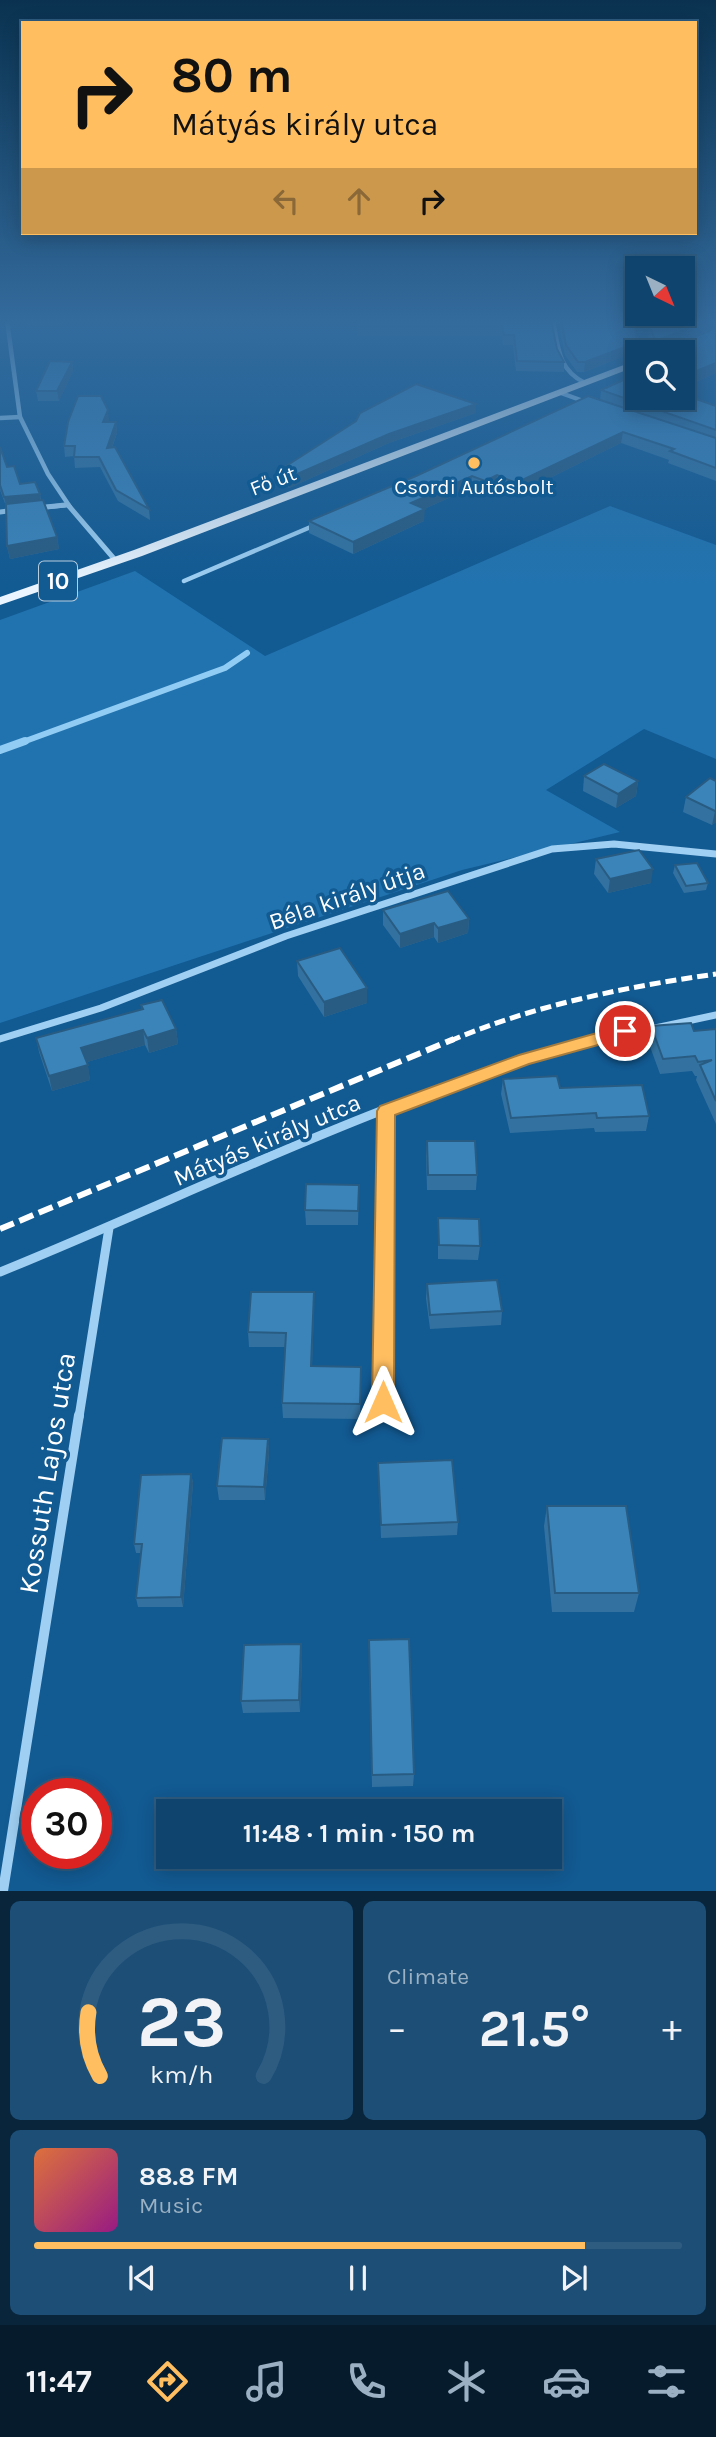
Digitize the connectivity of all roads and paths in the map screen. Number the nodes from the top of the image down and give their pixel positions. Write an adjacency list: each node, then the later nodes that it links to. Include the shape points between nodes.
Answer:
1 (19, 408): 3 (street)
2 (521, 408): 8 (main road, Fő út / 10)
3 (20, 417): 4 (street); 5 (street)
4 (0, 418)
5 (68, 505): 6 (street); 8 (street)
6 (0, 512)
7 (318, 524): 9 (lane)
8 (116, 561): 10 (main road, Fő út / 10)
9 (184, 581)
10 (0, 601)
11 (716, 854): 13 (street, Béla király útja, via 622,843 552,849 286,936 101,1008)
12 (716, 1015): 14 (street, Mátyás király utca, via 603,1036 547,1052)
13 (0, 1039)
14 (386, 1111): 15 (street, Mátyás király utca); 17 (street)
15 (109, 1228): 16 (street, Mátyás király utca); 18 (street, Kossuth Lajos utca)
16 (0, 1272)
17 (383, 1402)
18 (3, 1891)

